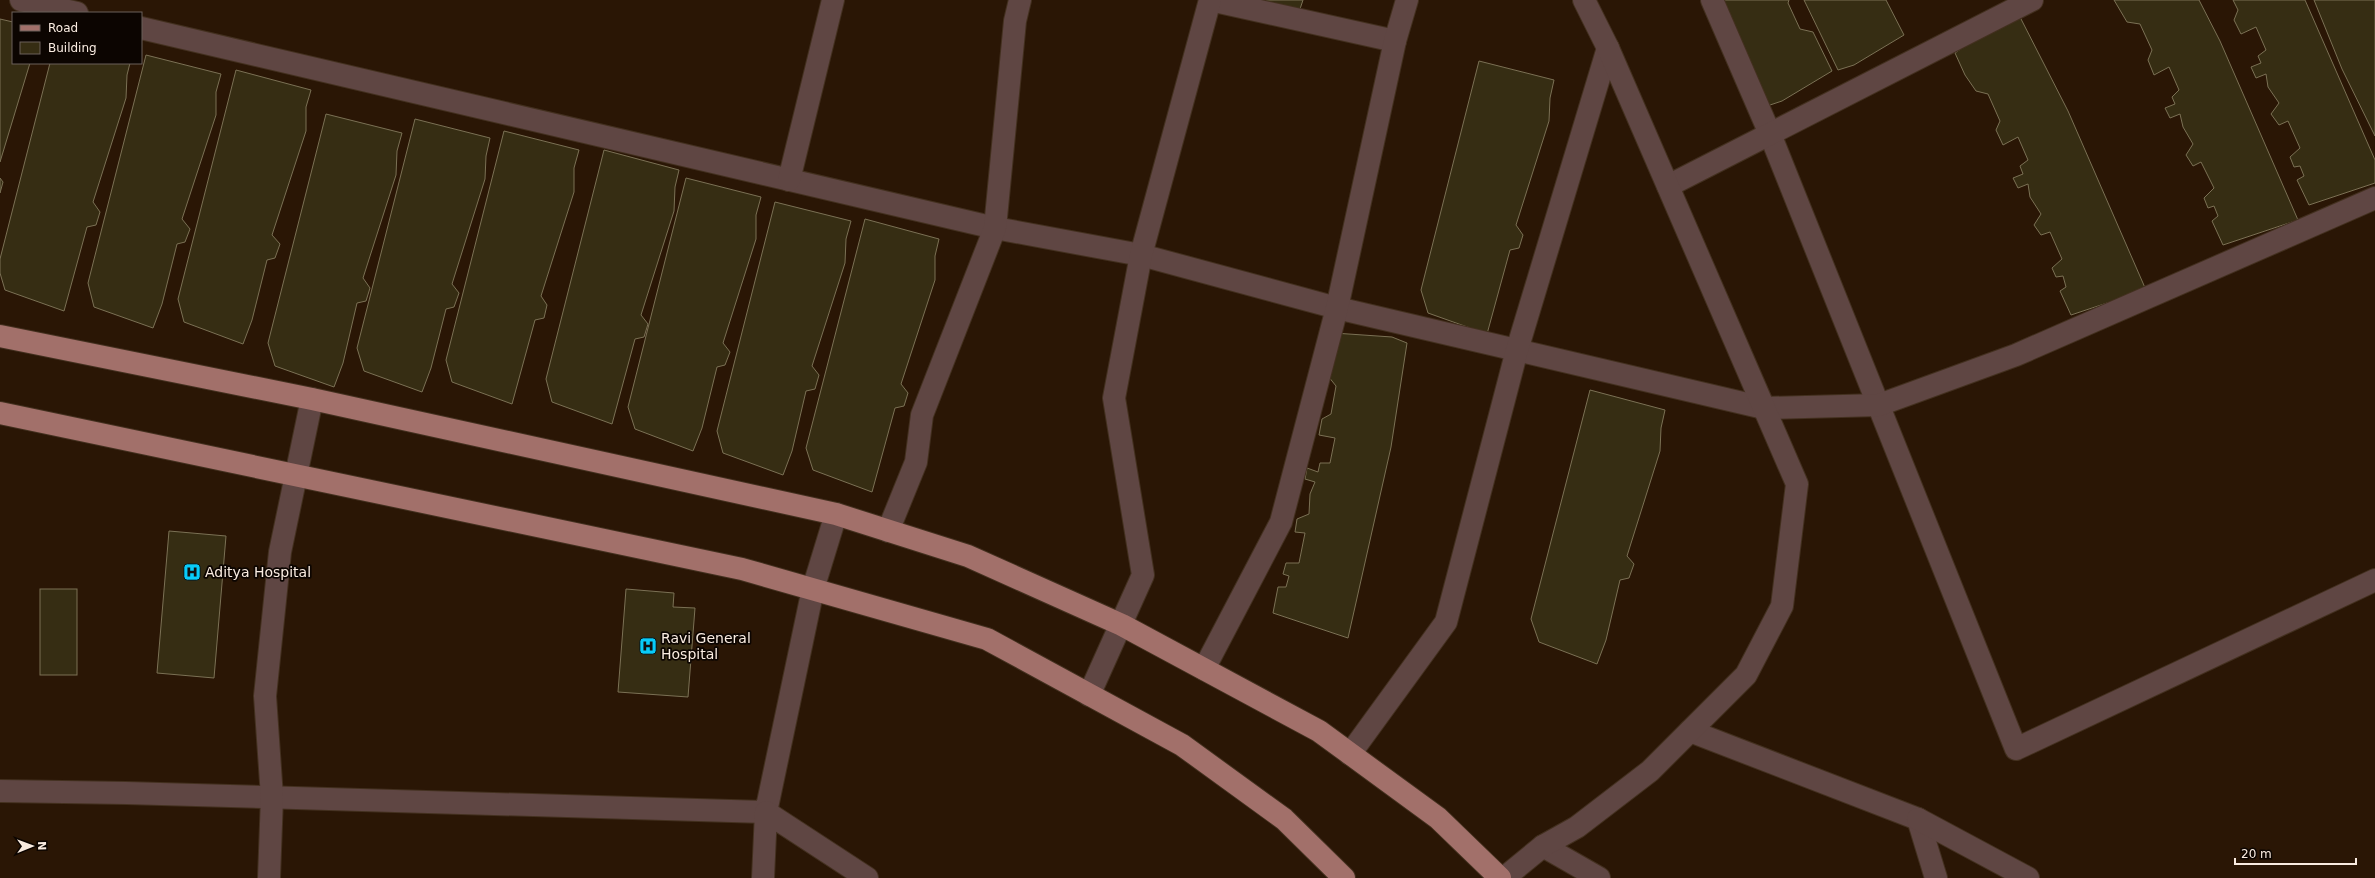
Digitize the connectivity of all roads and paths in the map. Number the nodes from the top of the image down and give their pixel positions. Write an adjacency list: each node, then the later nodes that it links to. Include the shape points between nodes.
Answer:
1 (21, 0): 9 (street)
2 (833, 0): 14 (street)
3 (1020, 0): 17 (street, via 1015,20)
4 (1210, 0): 11 (street); 18 (street)
5 (1407, 0): 11 (street)
6 (1584, 0): 12 (street)
7 (1712, 0): 13 (street)
8 (2032, 0): 13 (street)
9 (72, 12)
10 (142, 28): 14 (street)
11 (1395, 41): 19 (street)
12 (1608, 48): 15 (street); 21 (street)
13 (1770, 134): 15 (street); 23 (street)
14 (789, 180): 17 (street)
15 (1668, 186): 24 (street)
16 (2375, 198): 23 (street, via 2016,355)
17 (995, 228): 18 (street); 28 (street, via 922,415 916,462)
18 (1141, 255): 19 (street); 31 (street, via 1114,398 1144,575)
19 (1337, 308): 21 (street); 32 (street, via 1281,522)
20 (0, 336): 22 (main road)
21 (1517, 350): 24 (street); 35 (street, via 1446,622)
22 (312, 399): 26 (street); 27 (main road)
23 (1879, 405): 24 (street); 29 (street, via 2016,749)
24 (1764, 408): 34 (street, via 1797,484 1782,606 1746,675)
25 (0, 412): 26 (main road)
26 (296, 474): 30 (main road, via 742,569); 37 (street, via 280,552 265,696)
27 (836, 514): 28 (main road); 30 (street)
28 (888, 531): 31 (main road, via 968,556)
29 (2375, 580)
30 (813, 589): 33 (main road, via 986,639); 38 (street)
31 (1122, 625): 32 (main road); 33 (street)
32 (1204, 669): 35 (main road, via 1319,731)
33 (1089, 695): 44 (main road, via 1182,745 1284,819)
34 (1690, 731): 39 (street); 40 (street, via 1650,771 1577,827)
35 (1350, 754): 45 (main road, via 1438,818)
36 (0, 791): 37 (street)
37 (272, 797): 38 (street); 41 (street)
38 (766, 812): 42 (street); 43 (street)
39 (1918, 819): 48 (street); 49 (street)
40 (1543, 846): 46 (street); 47 (street)
41 (269, 878)
42 (764, 878)
43 (867, 878)
44 (1344, 878)
45 (1500, 878)
46 (1504, 878)
47 (1599, 878)
48 (1936, 878)
49 (2028, 878)

